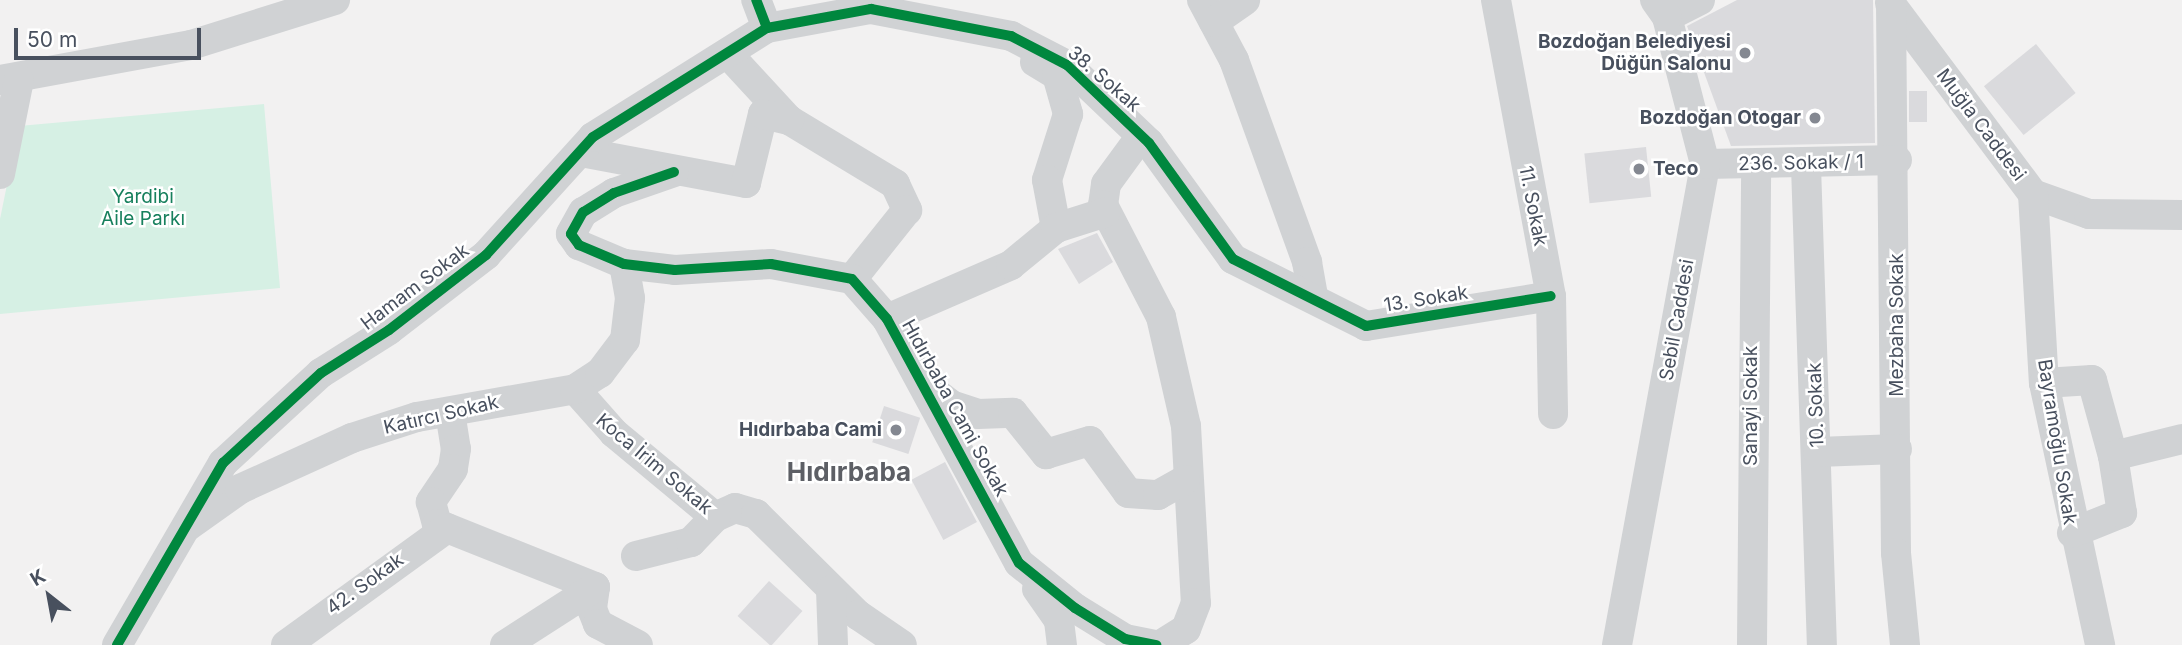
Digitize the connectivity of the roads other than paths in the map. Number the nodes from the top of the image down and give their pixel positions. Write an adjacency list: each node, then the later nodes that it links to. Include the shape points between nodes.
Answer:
1 (335, 0): 9 (street)
2 (756, 0): 11 (street)
3 (1245, 0): 10 (street)
4 (1496, 0): 29 (street, 11. Sokak)
5 (1700, 0): 7 (street)
6 (1890, 2): 17 (street, Mezbaha Sokak); 23 (street, Muğla Caddesi)
7 (1661, 9): 18 (street, Sebil Caddesi)
8 (958, 10): 11 (street, 38. Sokak, via 871,9); 15 (street, 38. Sokak, via 1067,65); 26 (street, via 1056,75 1068,114 1047,180)
9 (269, 11): 13 (street)
10 (1208, 11): 30 (street, via 1282,188)
11 (767, 28): 12 (street, Hamam Sokak)
12 (728, 54): 14 (street); 16 (street, Hamam Sokak, via 611,123)
13 (10, 80): 22 (street)
14 (789, 120): 21 (street, via 763,114 746,183); 28 (street, via 895,184 906,210)
15 (1141, 136): 24 (street, via 1106,184); 30 (street, 38. Sokak, via 1233,259)
16 (580, 152): 21 (street, via 635,158); 44 (street, Hamam Sokak, via 486,255 321,373 264,423 223,463)
17 (1897, 160): 20 (street, 236. Sokak / 1); 38 (street, Mezbaha Sokak)
18 (1705, 164): 19 (street, 236. Sokak / 1); 58 (street, Sebil Caddesi)
19 (1756, 166): 20 (street, 236. Sokak / 1); 59 (street, Sanayi Sokak)
20 (1806, 166): 39 (street, 10. Sokak)
21 (674, 172): 27 (street, via 614,192 583,212 571,234 579,245)
22 (0, 174)
23 (2033, 194): 25 (street, Muğla Caddesi, via 2089,214); 32 (street, Bayramoğlu Sokak)
24 (1106, 212): 26 (street); 41 (street, Hıdırbaba Cami Sokak, via 1161,317 1186,426)
25 (2182, 215)
26 (1056, 228): 31 (street, via 1012,265)
27 (624, 264): 28 (street, via 675,270 771,264); 34 (street, Katırcı Sokak, via 630,298 625,340 600,373)
28 (852, 279): 31 (street, Hıdırbaba Cami Sokak)
29 (1551, 296): 30 (street, 13. Sokak, via 1366,326); 36 (street, 11. Sokak)
30 (1313, 297)
31 (887, 319): 33 (street, Hıdırbaba Cami Sokak)
32 (2044, 383): 40 (street, via 2092,380); 45 (street, Bayramoğlu Sokak)
33 (924, 384): 41 (street, via 969,411 1013,413 1046,454 1090,441 1128,493 1158,495); 47 (street, Hıdırbaba Cami Sokak)
34 (575, 389): 35 (street, Katırcı Sokak); 42 (street, Koca İrim Sokak, via 614,433)
35 (450, 412): 43 (street, via 453,469 431,502 437,524); 44 (street, Katırcı Sokak, via 417,417 297,462 240,489)
36 (1553, 414)
37 (2182, 439): 40 (street)
38 (1897, 449): 39 (street); 61 (street, Mezbaha Sokak, via 1896,553)
39 (1818, 452): 60 (street, 10. Sokak)
40 (2113, 456): 45 (street, via 2122,513)
41 (1185, 480): 57 (street, Hıdırbaba Cami Sokak, via 1196,603 1186,629)
42 (715, 517): 46 (street, via 691,542); 49 (street, Koca İrim Sokak, via 735,508 756,514)
43 (446, 528): 48 (street); 51 (street, 42. Sokak)
44 (183, 529): 50 (street, Hamam Sokak)
45 (2072, 533): 62 (street, Bayramoğlu Sokak)
46 (636, 556)
47 (1019, 563): 56 (street, via 1059,621); 57 (street, Hıdırbaba Cami Sokak, via 1075,608 1125,639)
48 (595, 587): 52 (street); 53 (street, via 592,610 598,624)
49 (831, 590): 54 (street); 55 (street, Koca İrim Sokak)
50 (117, 645)
51 (286, 645)
52 (505, 645)
53 (638, 645)
54 (833, 645)
55 (902, 645)
56 (1062, 645)
57 (1158, 645)
58 (1617, 645)
59 (1752, 645)
60 (1822, 645)
61 (1905, 645)
62 (2100, 645)

